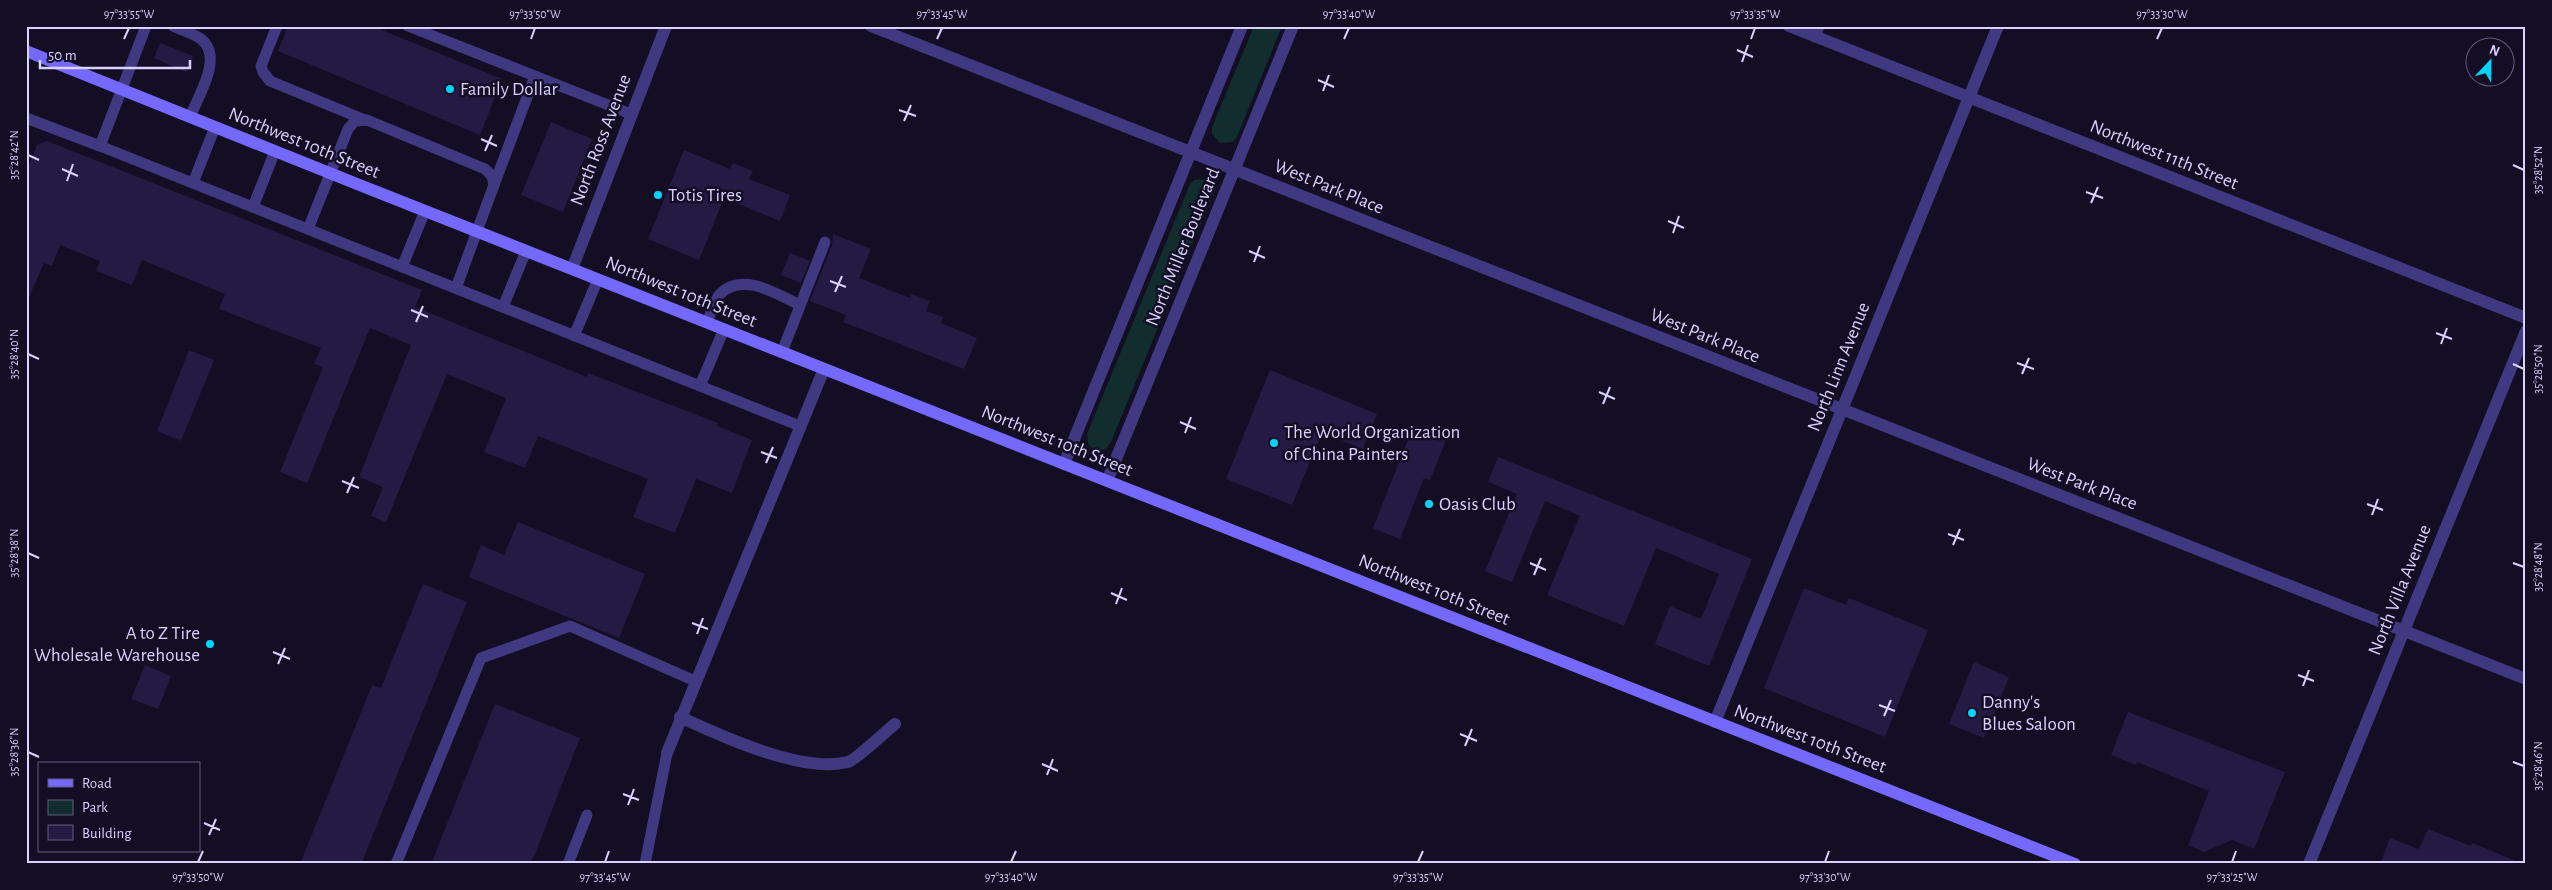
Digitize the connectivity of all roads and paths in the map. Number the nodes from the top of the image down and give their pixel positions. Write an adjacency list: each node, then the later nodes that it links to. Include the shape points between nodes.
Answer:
1 (146, 26): 14 (lane)
2 (173, 26): 17 (lane, via 200,38 211,55 210,66)
3 (277, 26): 19 (lane, via 261,66 270,81)
4 (408, 26): 13 (lane)
5 (666, 26): 16 (street, North Ross Avenue)
6 (872, 26): 23 (street, West Park Place)
7 (1242, 26): 23 (street, North Miller Boulevard)
8 (1293, 26): 24 (street, North Miller Boulevard)
9 (1789, 26): 11 (street, Northwest 11th Street)
10 (1998, 26): 15 (street, North Linn Avenue)
11 (1817, 31): 15 (street, Northwest 11th Street)
12 (26, 50): 14 (main road, Northwest 10th Street)
13 (535, 76): 16 (lane); 27 (lane)
14 (120, 89): 17 (main road, Northwest 10th Street); 21 (lane)
15 (1968, 97): 40 (street, Northwest 11th Street); 48 (street, North Linn Avenue)
16 (631, 114): 35 (street, North Ross Avenue)
17 (190, 117): 20 (main road, Northwest 10th Street)
18 (26, 118): 21 (lane)
19 (367, 120): 25 (lane, via 355,120 348,129); 27 (lane, via 485,169 492,176)
20 (215, 127): 22 (main road, Northwest 10th Street); 26 (lane)
21 (100, 146): 26 (lane)
22 (276, 151): 25 (main road, Northwest 10th Street); 28 (lane)
23 (1190, 152): 24 (street, West Park Place); 50 (street, North Miller Boulevard)
24 (1235, 170): 48 (street, West Park Place); 51 (street, North Miller Boulevard)
25 (330, 174): 29 (main road, Northwest 10th Street); 30 (lane)
26 (193, 183): 28 (lane)
27 (494, 185): 31 (lane)
28 (253, 207): 30 (lane)
29 (425, 211): 31 (main road, Northwest 10th Street); 34 (lane)
30 (308, 229): 34 (lane)
31 (478, 232): 33 (main road, Northwest 10th Street); 37 (lane)
32 (825, 242): 38 (lane)
33 (526, 251): 35 (main road, Northwest 10th Street); 39 (lane)
34 (402, 267): 37 (lane)
35 (572, 269): 36 (main road, Northwest 10th Street)
36 (598, 279): 41 (main road, Northwest 10th Street); 44 (lane)
37 (456, 288): 39 (lane)
38 (800, 305): 41 (lane, via 752,283 720,294); 45 (lane)
39 (503, 307): 44 (lane)
40 (2526, 318)
41 (707, 322): 42 (main road, Northwest 10th Street)
42 (724, 329): 45 (main road, Northwest 10th Street); 47 (lane)
43 (2526, 331): 52 (street, North Villa Avenue)
44 (574, 336): 47 (lane)
45 (782, 352): 46 (main road, Northwest 10th Street)
46 (824, 369): 49 (street); 50 (main road, Northwest 10th Street)
47 (700, 386): 49 (lane)
48 (1842, 410): 52 (street, West Park Place); 56 (street, North Linn Avenue)
49 (800, 426): 54 (street)
50 (1064, 464): 51 (main road, Northwest 10th Street)
51 (1107, 482): 56 (main road, Northwest 10th Street)
52 (2404, 631): 53 (street, West Park Place); 64 (street, North Villa Avenue)
53 (2526, 678)
54 (695, 681): 55 (street); 60 (lane, via 570,626 481,658)
55 (680, 717): 57 (street, via 766,751 815,764 849,762); 58 (street)
56 (1715, 722): 63 (main road, Northwest 10th Street)
57 (895, 724)
58 (668, 753): 62 (lane)
59 (587, 815): 61 (lane)
60 (396, 864)
61 (568, 864)
62 (645, 864)
63 (2075, 864)
64 (2309, 864)

